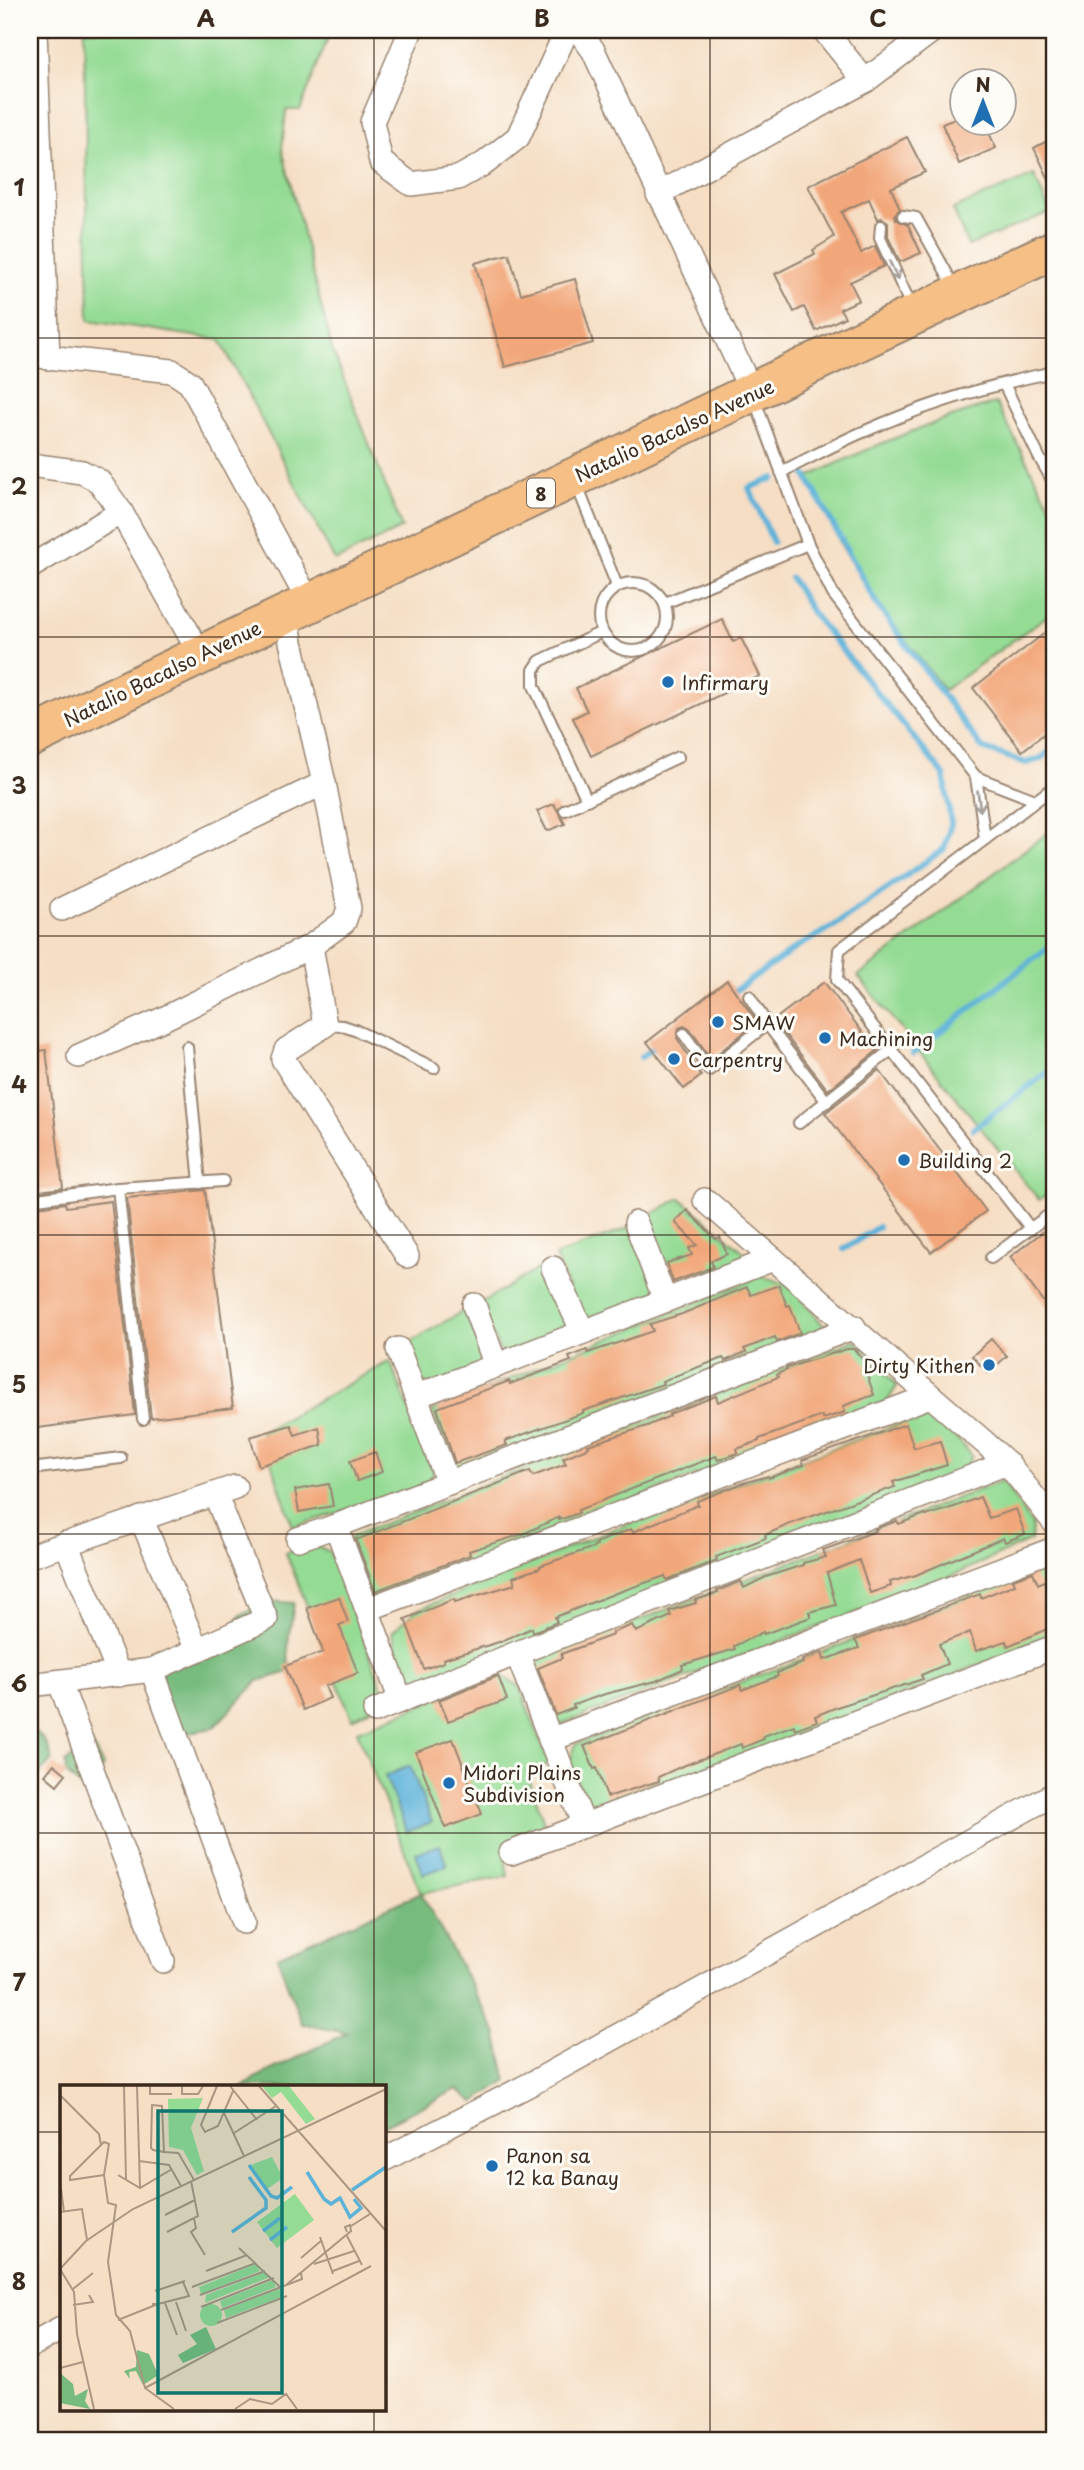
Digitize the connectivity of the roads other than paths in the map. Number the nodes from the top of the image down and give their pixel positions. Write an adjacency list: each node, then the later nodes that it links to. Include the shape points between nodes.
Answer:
1 (35, 30): 14 (street)
2 (411, 30): 3 (street, via 372,122 382,162 411,184 458,178 518,137)
3 (568, 30)
4 (578, 30): 8 (street, via 593,50)
5 (824, 30): 7 (street)
6 (933, 30): 7 (street)
7 (865, 81): 8 (street)
8 (658, 194): 17 (street)
9 (903, 216): 12 (lane, via 916,218)
10 (881, 226): 13 (lane, one-way to 13, via 880,238)
11 (1054, 250): 12 (highway, Natalio Bacalso Avenue / 8)
12 (958, 294): 13 (highway, Natalio Bacalso Avenue / 8)
13 (914, 314): 17 (highway, Natalio Bacalso Avenue / 8)
14 (39, 356): 27 (street, via 172,370 190,383)
15 (1054, 372): 16 (lane)
16 (1004, 384): 19 (lane, via 864,431); 21 (lane)
17 (751, 393): 19 (lane); 20 (highway, Natalio Bacalso Avenue / 8)
18 (30, 465): 22 (street, via 91,475)
19 (781, 472): 23 (lane)
20 (574, 478): 25 (lane); 27 (highway, Natalio Bacalso Avenue / 8)
21 (1054, 483)
22 (121, 512): 24 (street); 29 (street)
23 (808, 544): 26 (lane); 32 (lane, via 834,594)
24 (30, 567)
25 (617, 586): 26 (lane, via 645,584); 28 (lane, via 600,606)
26 (665, 603): 28 (lane, via 667,624 648,648 617,647)
27 (298, 608): 29 (highway, Natalio Bacalso Avenue / 8); 33 (street, via 291,642)
28 (603, 632): 35 (lane, via 540,661 534,670 534,685)
29 (200, 654): 30 (highway, Natalio Bacalso Avenue / 8)
30 (30, 738)
31 (678, 757): 35 (lane)
32 (976, 776): 36 (lane); 38 (lane, one-way to 38)
33 (324, 783): 39 (street); 40 (street, via 349,908 344,922)
34 (1054, 787): 36 (lane)
35 (587, 800): 37 (lane)
36 (1035, 800): 38 (lane)
37 (565, 810)
38 (985, 839): 46 (lane, via 839,950 837,980)
39 (62, 909)
40 (311, 946): 43 (street); 47 (street)
41 (749, 996): 42 (lane)
42 (767, 1024): 44 (lane, via 709,1070); 49 (lane)
43 (325, 1025): 48 (lane, via 355,1030); 59 (street, via 286,1050 283,1059)
44 (684, 1034)
45 (187, 1048): 52 (lane)
46 (891, 1050): 49 (lane); 58 (lane)
47 (79, 1056)
48 (433, 1068)
49 (827, 1102): 50 (lane)
50 (799, 1123)
51 (223, 1181): 52 (lane)
52 (200, 1183): 53 (lane)
53 (118, 1188): 54 (lane); 71 (lane)
54 (30, 1200)
55 (705, 1200): 61 (street)
56 (1054, 1212): 58 (lane)
57 (636, 1223): 63 (street)
58 (1031, 1229): 60 (lane)
59 (407, 1256)
60 (991, 1258)
61 (773, 1259): 63 (street); 65 (street)
62 (553, 1268): 66 (street)
63 (666, 1300): 66 (street)
64 (474, 1305): 68 (street)
65 (854, 1327): 70 (street); 75 (street)
66 (583, 1332): 68 (street)
67 (398, 1349): 69 (street)
68 (496, 1366): 69 (street)
69 (417, 1396): 75 (street)
70 (930, 1396): 73 (street); 83 (street)
71 (143, 1419)
72 (121, 1458): 74 (lane)
73 (1007, 1463): 77 (street); 86 (street)
74 (30, 1469)
75 (448, 1483): 78 (street)
76 (141, 1518): 80 (street); 85 (street); 85 (street, via 225,1491 266,1619)
77 (1054, 1522)
78 (336, 1527): 79 (street); 83 (street)
79 (298, 1539)
80 (66, 1544): 82 (street); 88 (street)
81 (1054, 1549): 93 (street)
82 (30, 1556)
83 (368, 1609): 91 (street)
84 (1054, 1647): 95 (street)
85 (197, 1650): 87 (street)
86 (517, 1653): 91 (street); 93 (street)
87 (152, 1670): 88 (street); 97 (street)
88 (119, 1675): 90 (street)
89 (31, 1683): 90 (street)
90 (60, 1683): 98 (street)
91 (401, 1701): 92 (street)
92 (375, 1711)
93 (550, 1740): 95 (street)
94 (1054, 1794): 99 (street, via 538,2080)
95 (584, 1826): 96 (street)
96 (511, 1853)
97 (244, 1922)
98 (163, 1961)
99 (385, 2159)
100 (60, 2330): 101 (street)
101 (30, 2346)

